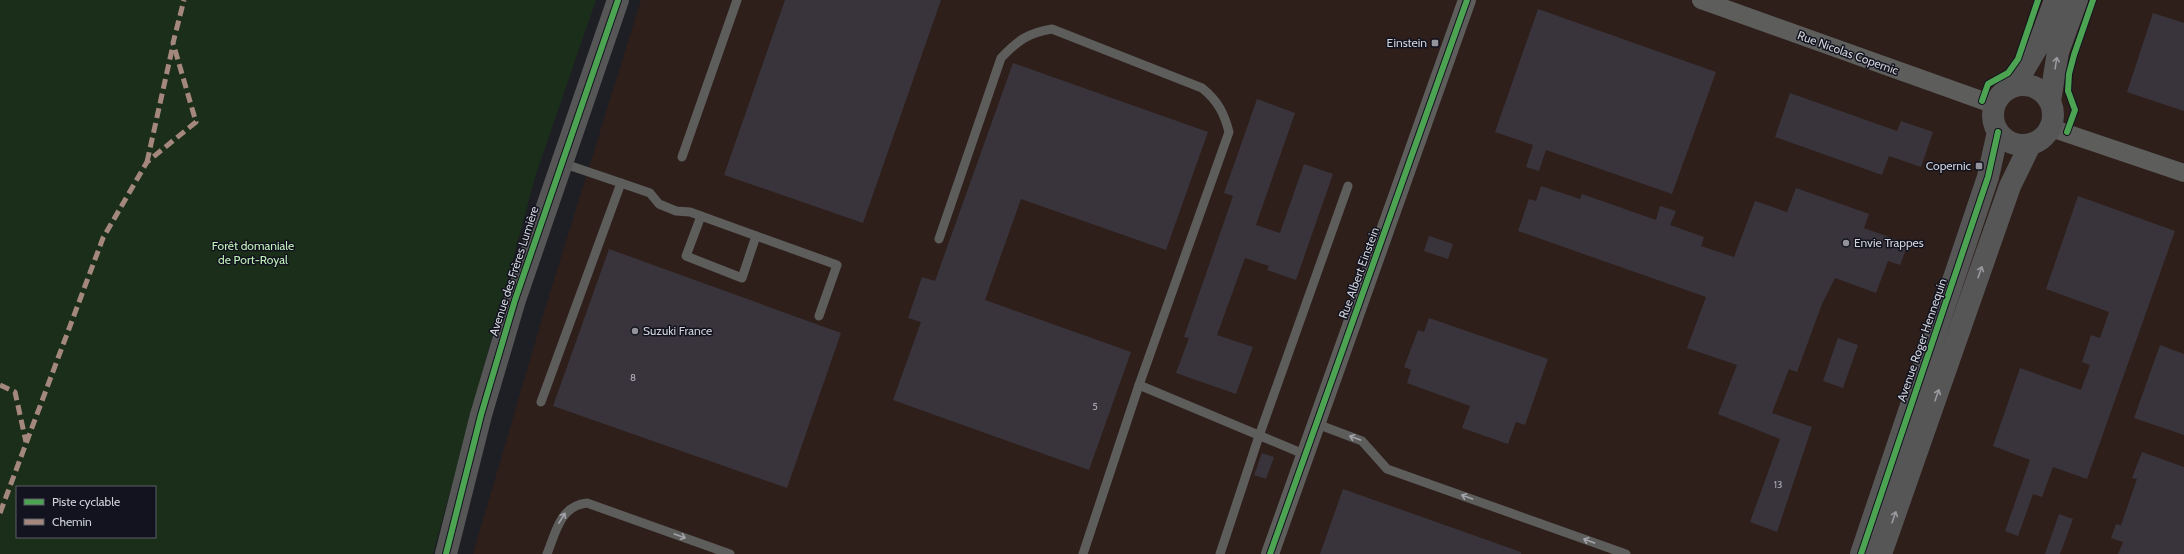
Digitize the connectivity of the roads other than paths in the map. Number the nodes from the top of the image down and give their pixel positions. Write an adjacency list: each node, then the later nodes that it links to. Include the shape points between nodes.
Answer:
1 (618, 0): 14 (street, Avenue des Frères Lumière)
2 (737, 0): 13 (lane)
3 (1467, 0): 24 (street, Rue Albert Einstein)
4 (1701, 0): 9 (street, Rue Nicolas Copernic)
5 (2055, 0): 7 (street, via 2038,46)
6 (2076, 0): 8 (street, one-way to 6, via 2058,52)
7 (2014, 86): 8 (street, via 2035,87); 9 (street, via 2006,91)
8 (2050, 101): 10 (street, via 2053,110)
9 (1995, 105): 11 (street, Avenue Roger Hennequin, via 1994,123)
10 (2051, 128): 12 (street, via 2046,136); 15 (street)
11 (1998, 132): 12 (street, via 2012,143); 34 (street, Avenue Roger Hennequin, via 1988,177)
12 (2030, 144): 35 (street, one-way to 12, via 2010,186)
13 (682, 157)
14 (561, 162): 16 (lane); 27 (street, Avenue des Frères Lumière, via 515,300 481,415)
15 (2184, 173)
16 (620, 183): 18 (lane, via 650,193 658,204); 23 (lane)
17 (1348, 186): 25 (lane)
18 (701, 216): 19 (lane); 19 (lane, via 686,256 742,278)
19 (756, 236): 21 (lane, via 837,265)
20 (939, 239): 22 (lane, via 1001,58 1014,43 1034,32 1052,28 1202,88 1215,99 1224,114 1228,132)
21 (819, 316)
22 (1138, 385): 25 (lane); 30 (lane)
23 (541, 402)
24 (1317, 424): 26 (street, Rue Albert Einstein); 33 (lane, one-way to 24, via 1387,469 1362,441)
25 (1259, 436): 26 (lane); 31 (lane)
26 (1306, 455): 32 (street, Rue Albert Einstein)
27 (446, 554)
28 (547, 554): 29 (lane, one-way to 29, via 561,517 577,504 587,503)
29 (730, 554)
30 (1083, 554)
31 (1220, 554)
32 (1270, 554)
33 (1626, 554)
34 (1861, 554)
35 (1881, 554)

